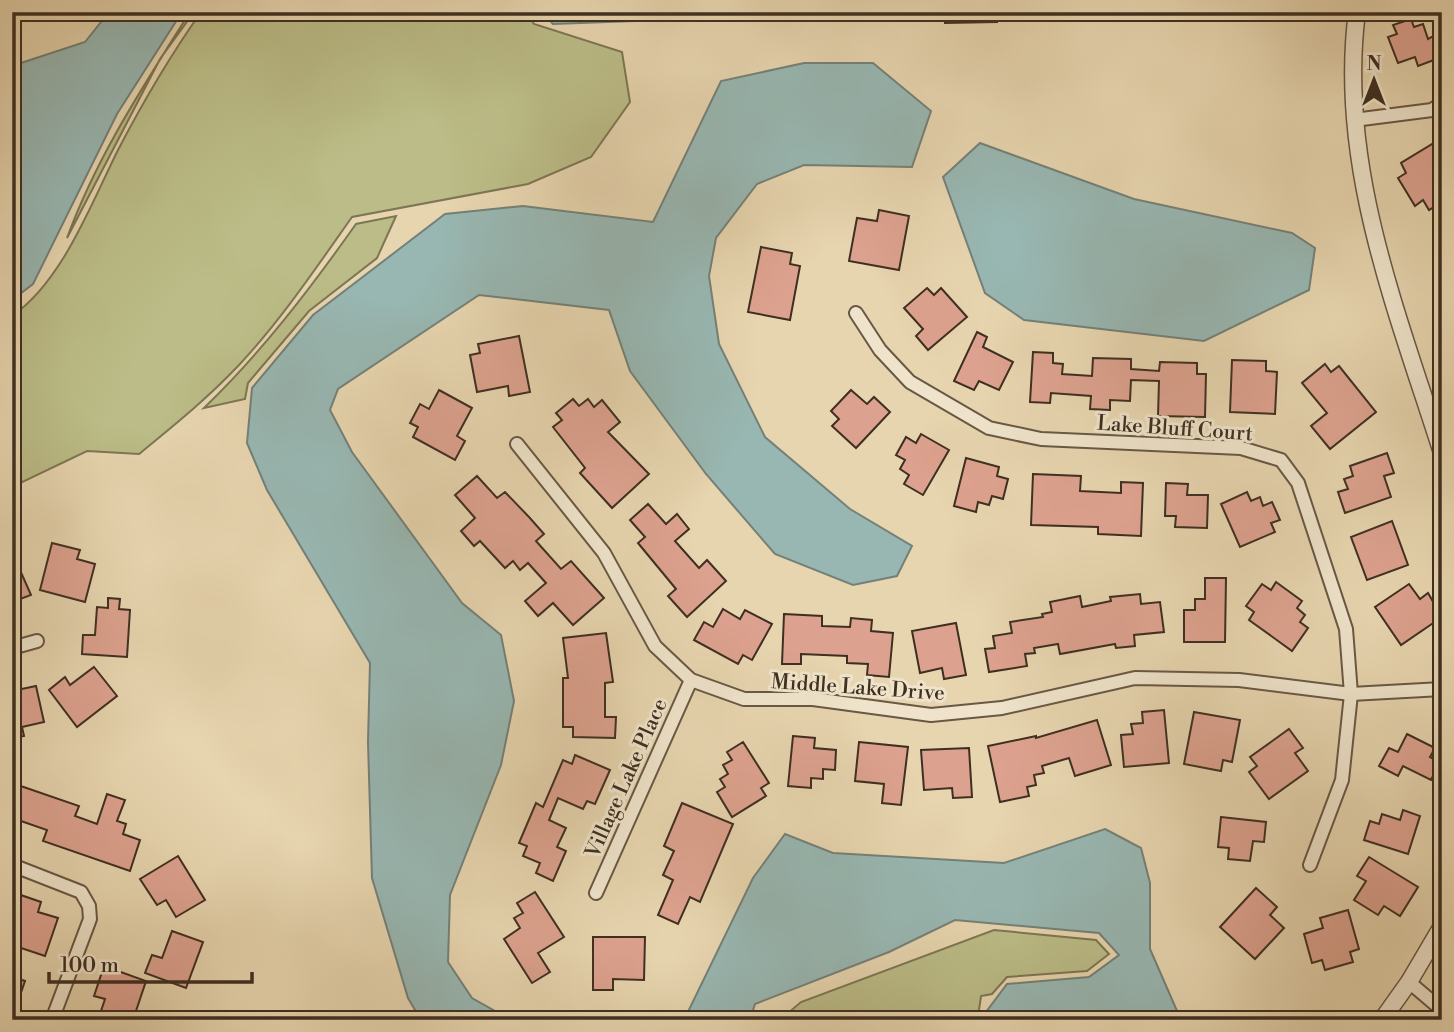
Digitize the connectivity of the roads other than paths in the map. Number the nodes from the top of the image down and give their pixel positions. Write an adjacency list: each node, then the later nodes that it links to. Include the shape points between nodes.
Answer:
1 (1357, 12): 3 (street)
2 (1442, 103): 3 (street, via 1432,110)
3 (1354, 120): 6 (street, via 1373,236)
4 (856, 313): 11 (street, Lake Bluff Court, via 880,350 910,382 989,428 1041,439 1241,448 1281,460 1298,483 1346,629)
5 (517, 444): 9 (street, Middle Lake Drive, via 604,553 654,646)
6 (1442, 453)
7 (37, 641): 8 (street)
8 (12, 648)
9 (691, 680): 11 (street, Middle Lake Drive, via 744,699 813,699 931,715 1002,708 1135,677 1239,680); 14 (street, Village Lake Place)
10 (1442, 689): 11 (street, Middle Lake Drive)
11 (1352, 694): 12 (street, Lake Bluff Court, via 1342,780)
12 (1310, 864)
13 (12, 865): 18 (street, via 81,892 89,906 90,919)
14 (596, 893)
15 (1442, 926): 16 (street)
16 (1409, 982): 17 (street); 19 (street)
17 (1442, 1010)
18 (52, 1020)
19 (1382, 1020)

